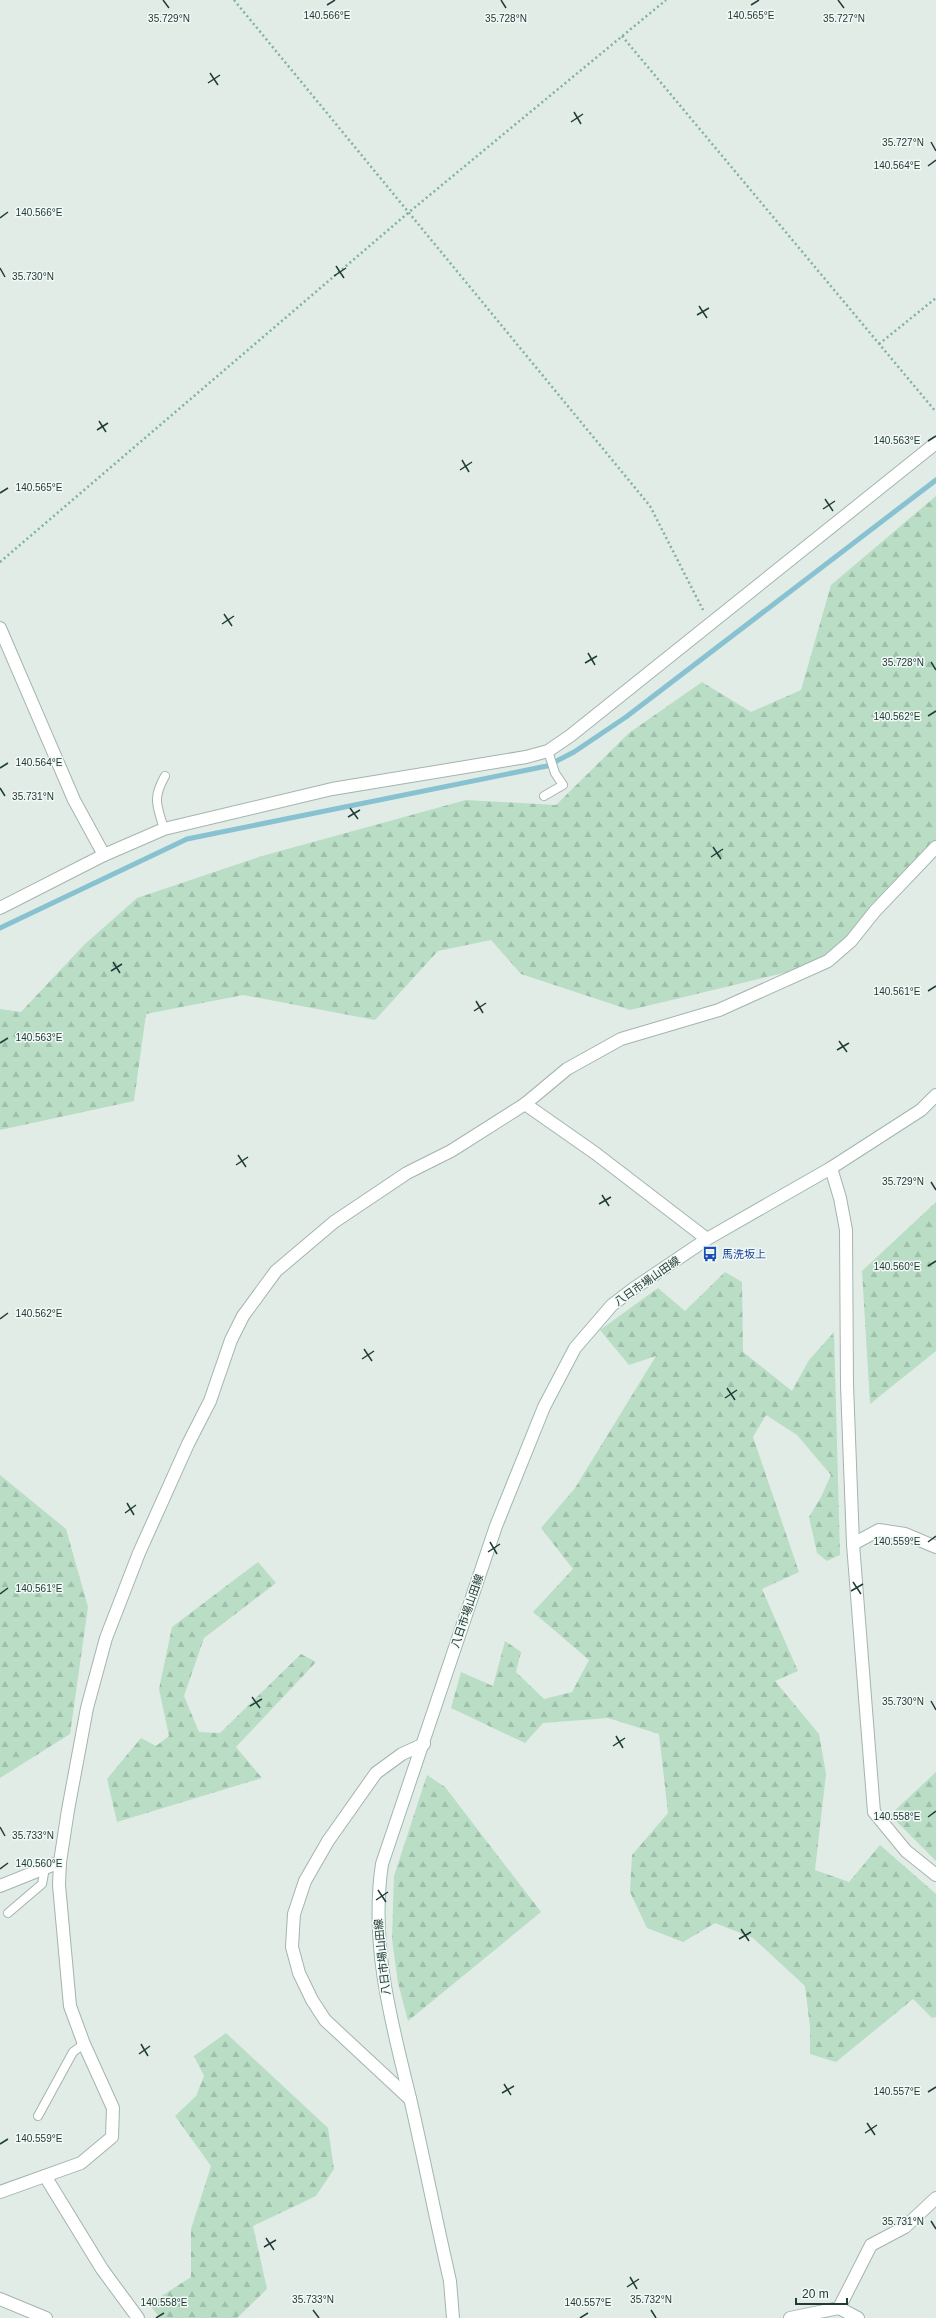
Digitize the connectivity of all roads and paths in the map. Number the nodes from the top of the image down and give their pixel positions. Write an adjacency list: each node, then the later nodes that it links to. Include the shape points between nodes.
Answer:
1 (234, 0): 4 (path)
2 (666, 0): 3 (path)
3 (622, 36): 4 (path); 6 (path)
4 (408, 213): 9 (path); 10 (path, via 650,506)
5 (936, 298): 6 (path)
6 (879, 344): 7 (path)
7 (936, 412)
8 (936, 443): 10 (street)
9 (0, 562)
10 (710, 623): 12 (street, via 650,674)
11 (0, 628): 17 (street, via 74,800)
12 (548, 751): 14 (lane, via 555,773 564,785); 15 (street, via 526,757 332,789)
13 (165, 776): 15 (lane, via 156,791 157,806)
14 (544, 796)
15 (164, 829): 17 (street)
16 (936, 847): 20 (street, via 875,911 851,941 828,961 718,1010 621,1039 567,1069)
17 (104, 854): 18 (street)
18 (0, 908)
19 (936, 1095): 21 (street, 八日市場山田線, via 922,1110)
20 (525, 1104): 22 (street, via 595,1153); 26 (street, via 451,1151 407,1173 334,1222 276,1271 243,1316 231,1340 210,1401 139,1553 106,1638 87,1708)
21 (831, 1168): 22 (street, 八日市場山田線); 23 (street, via 846,1230 847,1385)
22 (707, 1239): 25 (street, 八日市場山田線, via 612,1305 572,1355 544,1407 496,1526)
23 (853, 1544): 24 (street, via 879,1530 905,1534); 28 (street, via 874,1812 906,1851)
24 (936, 1547)
25 (424, 1744): 32 (street, 八日市場山田線, via 382,1864 378,1892 381,1962 390,2016); 32 (street, via 402,1754 376,1773 328,1841 303,1888 294,1914 292,1948 299,1973 325,2020)
26 (60, 1862): 27 (street); 31 (street, via 59,1885 70,2006)
27 (45, 1868): 29 (street); 30 (lane, via 42,1884)
28 (936, 1875)
29 (0, 1886)
30 (8, 1913)
31 (84, 2044): 33 (lane, via 72,2052); 34 (street, via 113,2108 112,2137 81,2163)
32 (410, 2099): 41 (street, 八日市場山田線, via 450,2282)
33 (38, 2116)
34 (45, 2176): 35 (street); 40 (street, via 102,2269)
35 (0, 2192)
36 (936, 2198): 38 (street, via 905,2227 871,2245)
37 (0, 2298): 39 (street)
38 (839, 2308): 42 (street); 43 (street)
39 (46, 2318)
40 (138, 2318)
41 (453, 2318)
42 (790, 2318)
43 (858, 2318)

